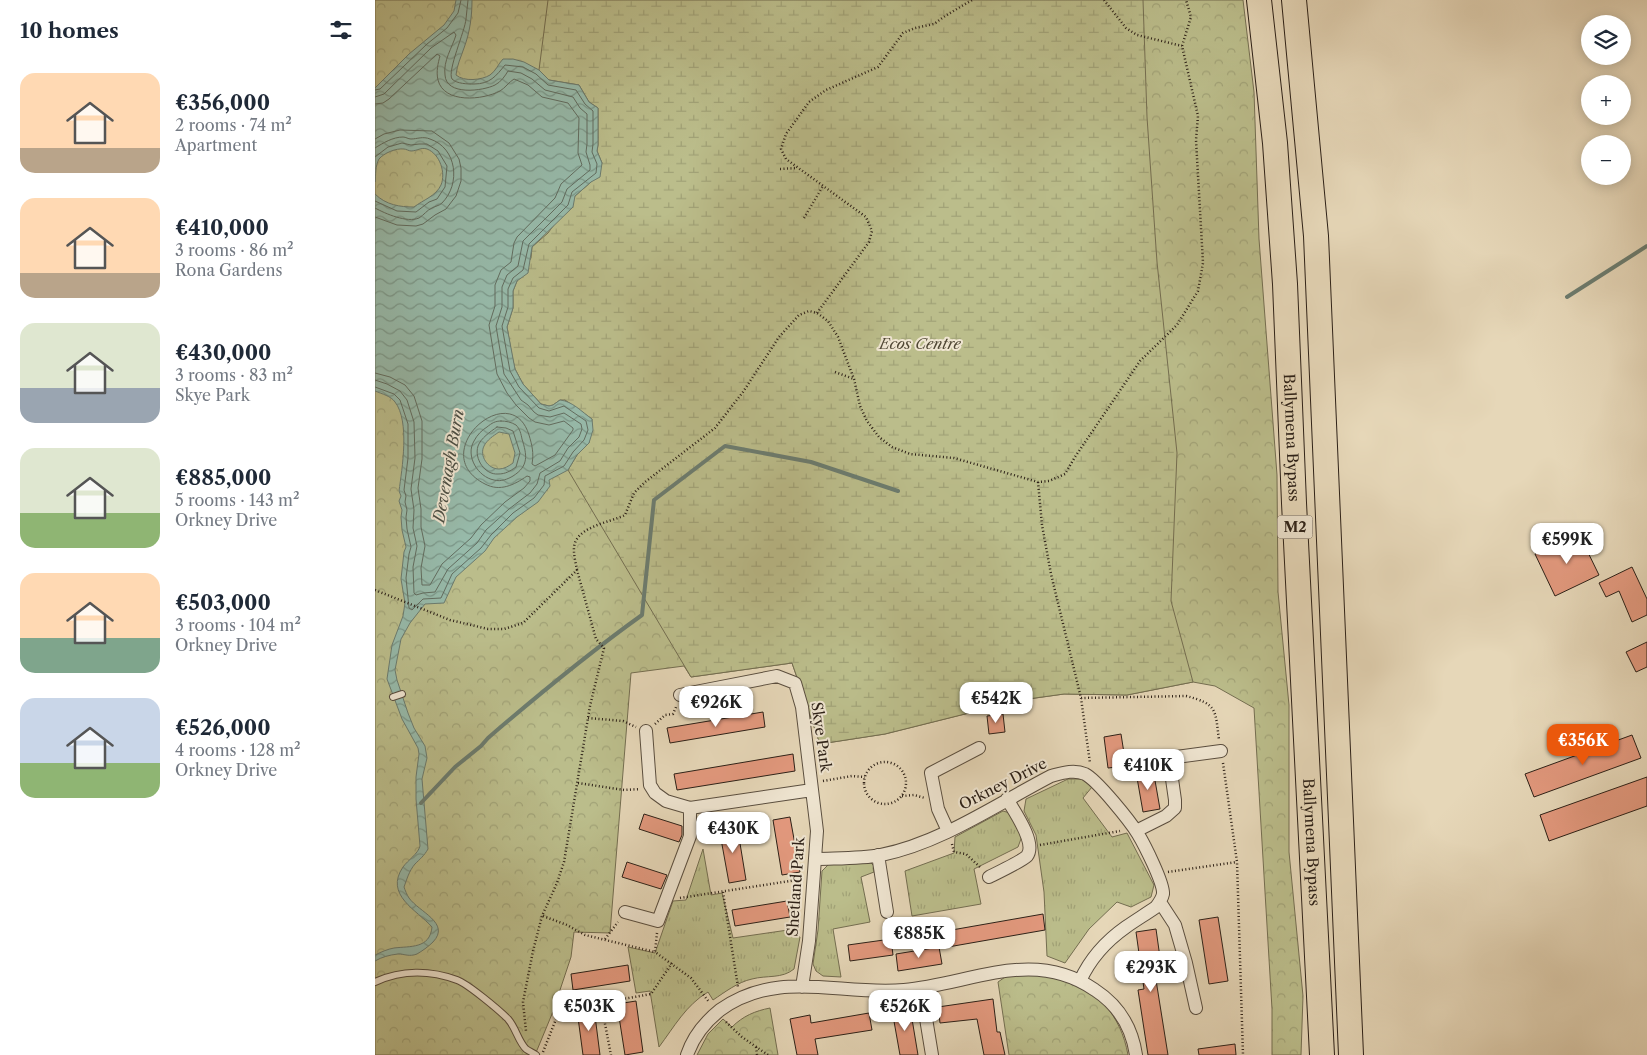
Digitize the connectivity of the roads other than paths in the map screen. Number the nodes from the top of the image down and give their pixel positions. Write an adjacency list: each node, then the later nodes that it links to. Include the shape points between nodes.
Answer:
1 (1259, 0): 29 (highway, Ballymena Bypass / M2, via 1275,143 1285,284)
2 (1294, 0): 30 (highway, Ballymena Bypass / M2, via 1315,236)
3 (402, 694): 5 (lane)
4 (680, 695): 9 (street, Skye Park, via 777,676 795,683 802,707)
5 (393, 697)
6 (646, 732): 11 (street, Skye Park, via 652,789 663,799)
7 (979, 748): 13 (street, via 931,773 936,801)
8 (1221, 751): 12 (street, via 1169,758 1175,808 1166,816)
9 (812, 790): 11 (street, Skye Park); 15 (street, Shetland Park, via 817,831)
10 (1007, 799): 12 (street, Orkney Drive, via 1058,774 1076,771 1097,783); 13 (street, Orkney Drive); 16 (street, via 1025,832 1028,853 1025,858)
11 (690, 808): 18 (street, via 690,836 658,921)
12 (1135, 830): 17 (street, via 1163,891)
13 (948, 831): 14 (street, Orkney Drive)
14 (878, 855): 15 (street, Orkney Drive); 19 (street)
15 (815, 859): 22 (street, Shetland Park)
16 (989, 876)
17 (1160, 902): 20 (street, via 1106,943); 24 (street, via 1175,925)
18 (625, 912)
19 (887, 912)
20 (1080, 981): 23 (street, via 1054,971 1023,969); 28 (street, via 1103,995 1117,1010 1132,1036)
21 (375, 982): 25 (lane, via 409,972 458,980 509,1020 525,1048)
22 (802, 987): 23 (street, via 886,991); 26 (street, via 769,988 740,998 704,1025)
23 (921, 988): 27 (street)
24 (1196, 1008)
25 (536, 1055)
26 (687, 1055)
27 (932, 1055)
28 (1136, 1055)
29 (1322, 1055)
30 (1351, 1055)

